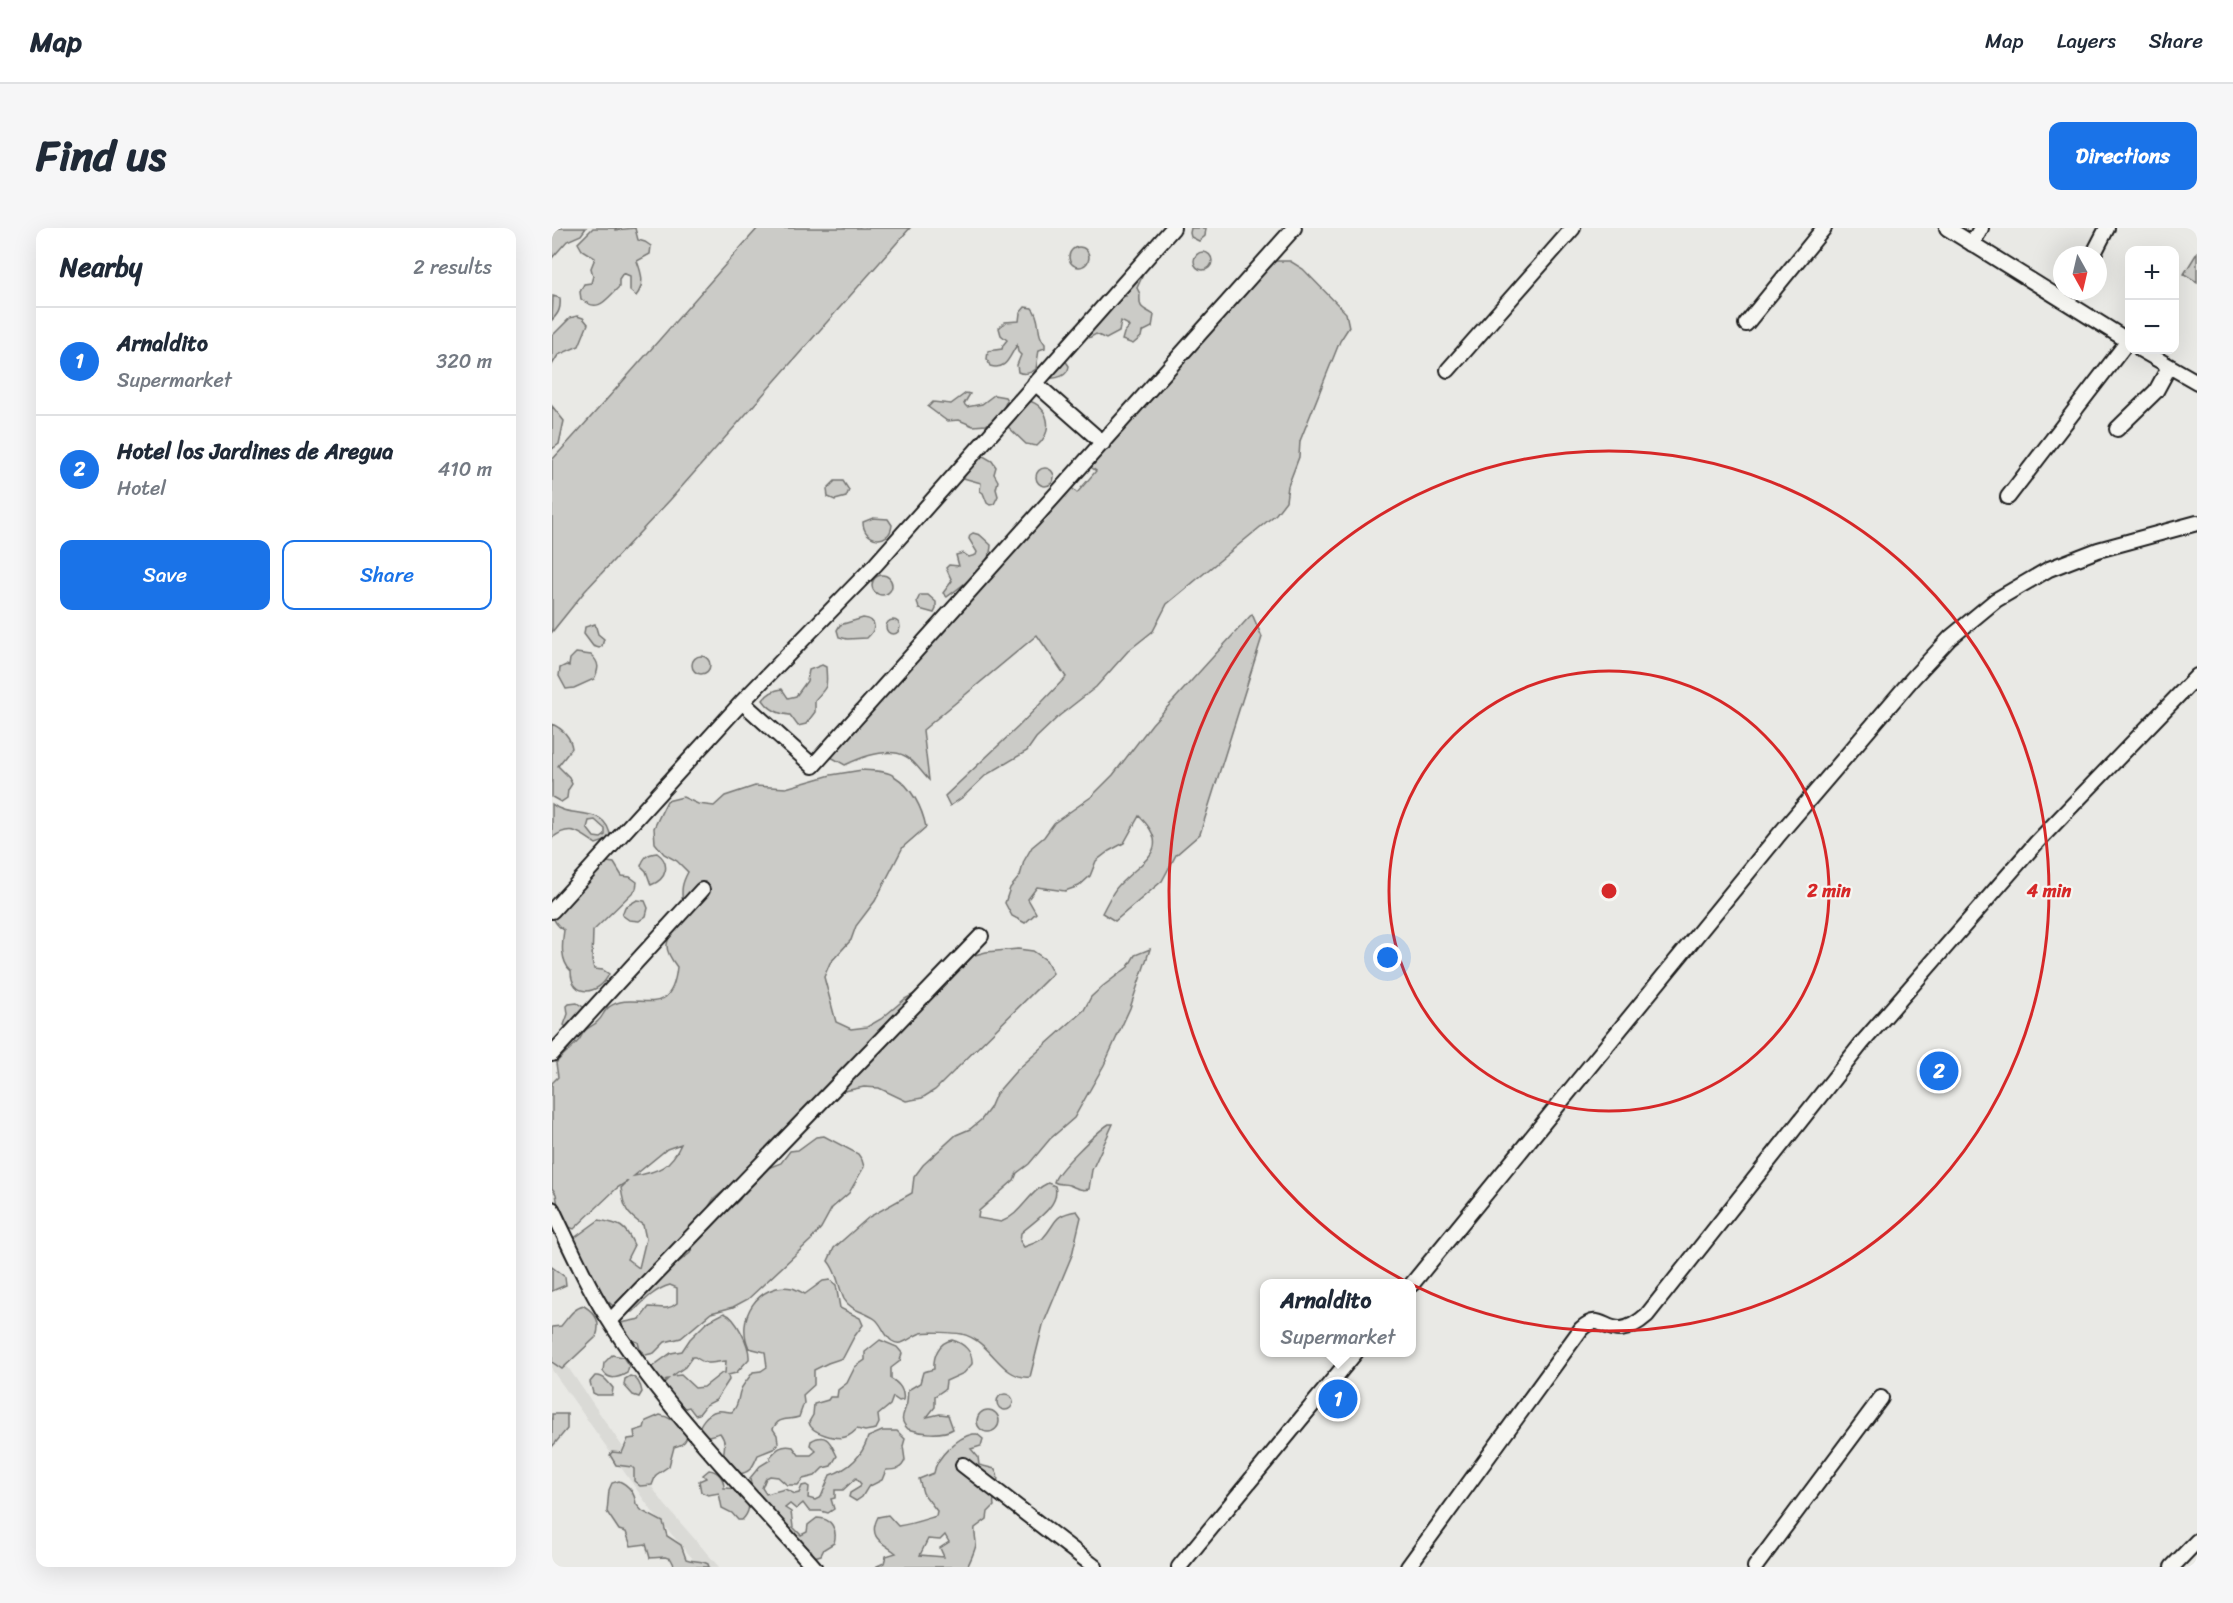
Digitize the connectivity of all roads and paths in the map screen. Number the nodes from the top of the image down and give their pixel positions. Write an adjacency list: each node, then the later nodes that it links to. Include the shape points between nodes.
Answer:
1 (1173, 228): 19 (street)
2 (1573, 228): 17 (street)
3 (1824, 228): 12 (street)
4 (1947, 228): 8 (street)
5 (1981, 228): 8 (street)
6 (2107, 228): 9 (street)
7 (1290, 229): 21 (street)
8 (1972, 244): 10 (street)
9 (2098, 246)
10 (2053, 287)
11 (2076, 300): 13 (street)
12 (1746, 324)
13 (2125, 339)
14 (2125, 347): 22 (street)
15 (2148, 354): 16 (street)
16 (2169, 367): 18 (street); 20 (street, via 2156,391)
17 (1448, 370)
18 (2197, 382)
19 (1035, 383): 21 (street); 25 (street, via 876,564)
20 (2117, 429)
21 (1103, 443): 25 (street, via 813,766)
22 (2007, 497)
23 (2197, 523): 31 (street, via 2128,540 2049,569 1996,600 1950,639 1777,837)
24 (2197, 676): 40 (street, via 2037,842 1862,1043 1647,1315 1620,1329 1595,1321 1581,1329)
25 (742, 702): 27 (street)
26 (702, 890): 29 (street)
27 (552, 911)
28 (981, 936): 32 (street)
29 (552, 1054)
30 (552, 1209): 32 (street)
31 (1416, 1279)
32 (610, 1321): 37 (street, via 694,1431)
33 (1353, 1357): 39 (street)
34 (1881, 1398): 41 (street)
35 (963, 1465): 38 (street)
36 (2197, 1541): 42 (street)
37 (814, 1567)
38 (1095, 1567)
39 (1179, 1567)
40 (1408, 1567)
41 (1755, 1567)
42 (2172, 1567)

